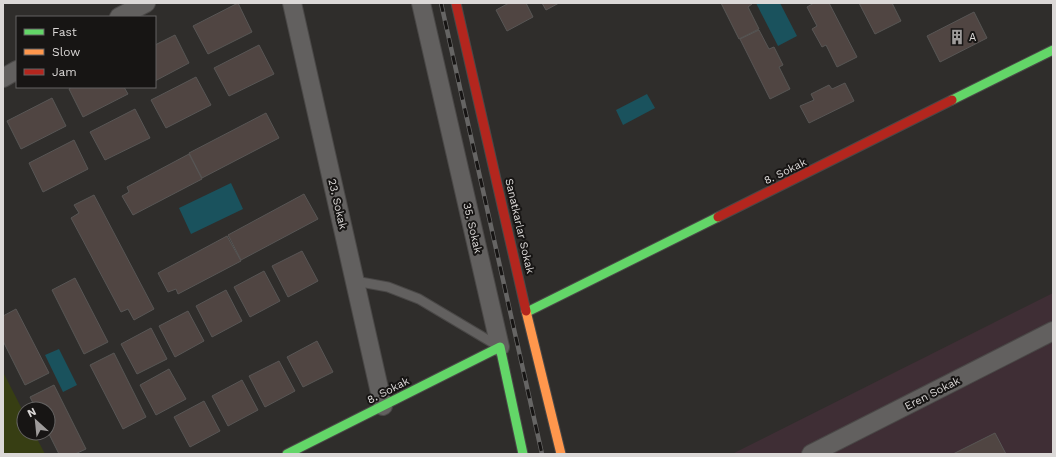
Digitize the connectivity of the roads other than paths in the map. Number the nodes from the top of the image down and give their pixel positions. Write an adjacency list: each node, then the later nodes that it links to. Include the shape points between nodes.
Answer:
1 (146, 3): 5 (street)
2 (292, 3): 9 (street, 23. Sokak)
3 (421, 3): 12 (street, 35. Sokak)
4 (456, 3): 10 (street, Sanatkarlar Sokak)
5 (121, 16)
6 (1053, 50): 10 (street, 8. Sokak)
7 (16, 71): 8 (street)
8 (3, 78)
9 (355, 281): 12 (lane, via 388,287 419,299); 13 (street, 23. Sokak)
10 (527, 312): 16 (street, Sanatkarlar Sokak)
11 (1053, 331): 17 (street, Eren Sokak)
12 (500, 347): 13 (street, 8. Sokak); 15 (street, 35. Sokak)
13 (382, 406): 14 (street, 8. Sokak)
14 (287, 454)
15 (523, 454)
16 (561, 454)
17 (811, 454)

